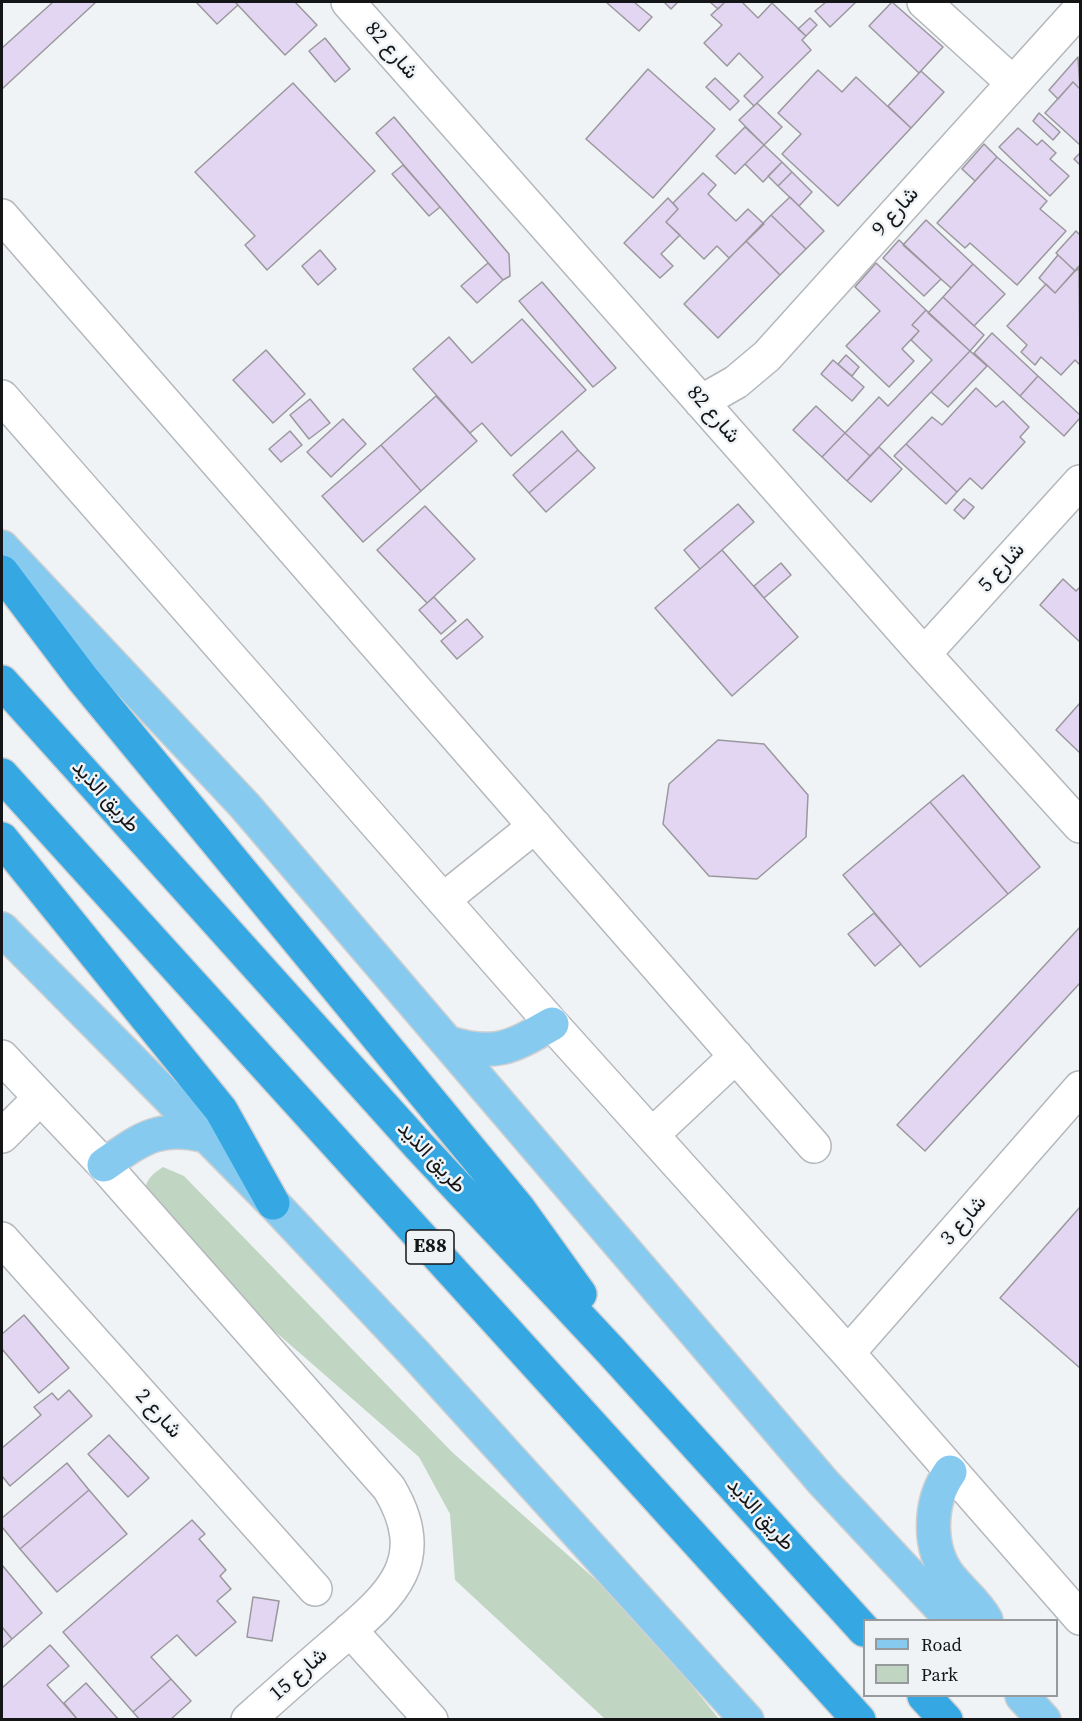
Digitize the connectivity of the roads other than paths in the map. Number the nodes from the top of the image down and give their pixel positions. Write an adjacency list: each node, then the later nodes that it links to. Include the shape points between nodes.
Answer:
1 (348, 2): 7 (street, شارع 82)
2 (924, 2): 4 (street)
3 (1080, 9): 4 (street, شارع 9)
4 (1013, 83): 7 (street, شارع 9, via 767,356 736,382)
5 (2, 216): 14 (street)
6 (2, 397): 17 (street)
7 (701, 402): 11 (street, شارع 82)
8 (1080, 482): 11 (street, شارع 5)
9 (2, 547): 20 (main road, via 245,807)
10 (2, 572): 32 (highway, via 82,678 519,1209 585,1301)
11 (924, 654): 15 (street, شارع 82)
12 (2, 682): 32 (highway, طريق الذيد, via 404,1129)
13 (2, 775): 46 (highway, E88)
14 (535, 826): 17 (street); 21 (street)
15 (1080, 826)
16 (2, 839): 30 (highway, via 221,1110)
17 (443, 900): 19 (street)
18 (2, 929): 27 (main road)
19 (552, 1024): 20 (main road, via 516,1045 500,1049 465,1048); 25 (street)
20 (449, 1043): 37 (main road, via 823,1482)
21 (736, 1056): 25 (street); 28 (street)
22 (2, 1057): 24 (street, شارع 15)
23 (1080, 1089): 33 (street, شارع 3)
24 (40, 1098): 26 (street); 29 (street, شارع 15)
25 (652, 1135): 33 (street)
26 (2, 1136)
27 (206, 1136): 29 (main road, via 174,1131 157,1133 142,1138); 30 (main road)
28 (814, 1146)
29 (104, 1165): 40 (street, شارع 15, via 389,1488 402,1510 407,1530 402,1570 394,1588)
30 (273, 1203): 45 (main road)
31 (2, 1239): 35 (street, شارع 2)
32 (611, 1351): 39 (highway, طريق الذيد)
33 (848, 1353): 34 (street)
34 (950, 1472): 36 (street); 38 (main road, via 940,1485 935,1502 936,1547 949,1576)
35 (315, 1589)
36 (1080, 1618)
37 (950, 1619)
38 (985, 1619)
39 (863, 1629)
40 (350, 1630): 43 (street, شارع 15); 44 (street)
41 (926, 1697): 47 (highway)
42 (1024, 1697): 48 (main road)
43 (248, 1719)
44 (431, 1719)
45 (747, 1719)
46 (859, 1719)
47 (946, 1719)
48 (1044, 1719)

